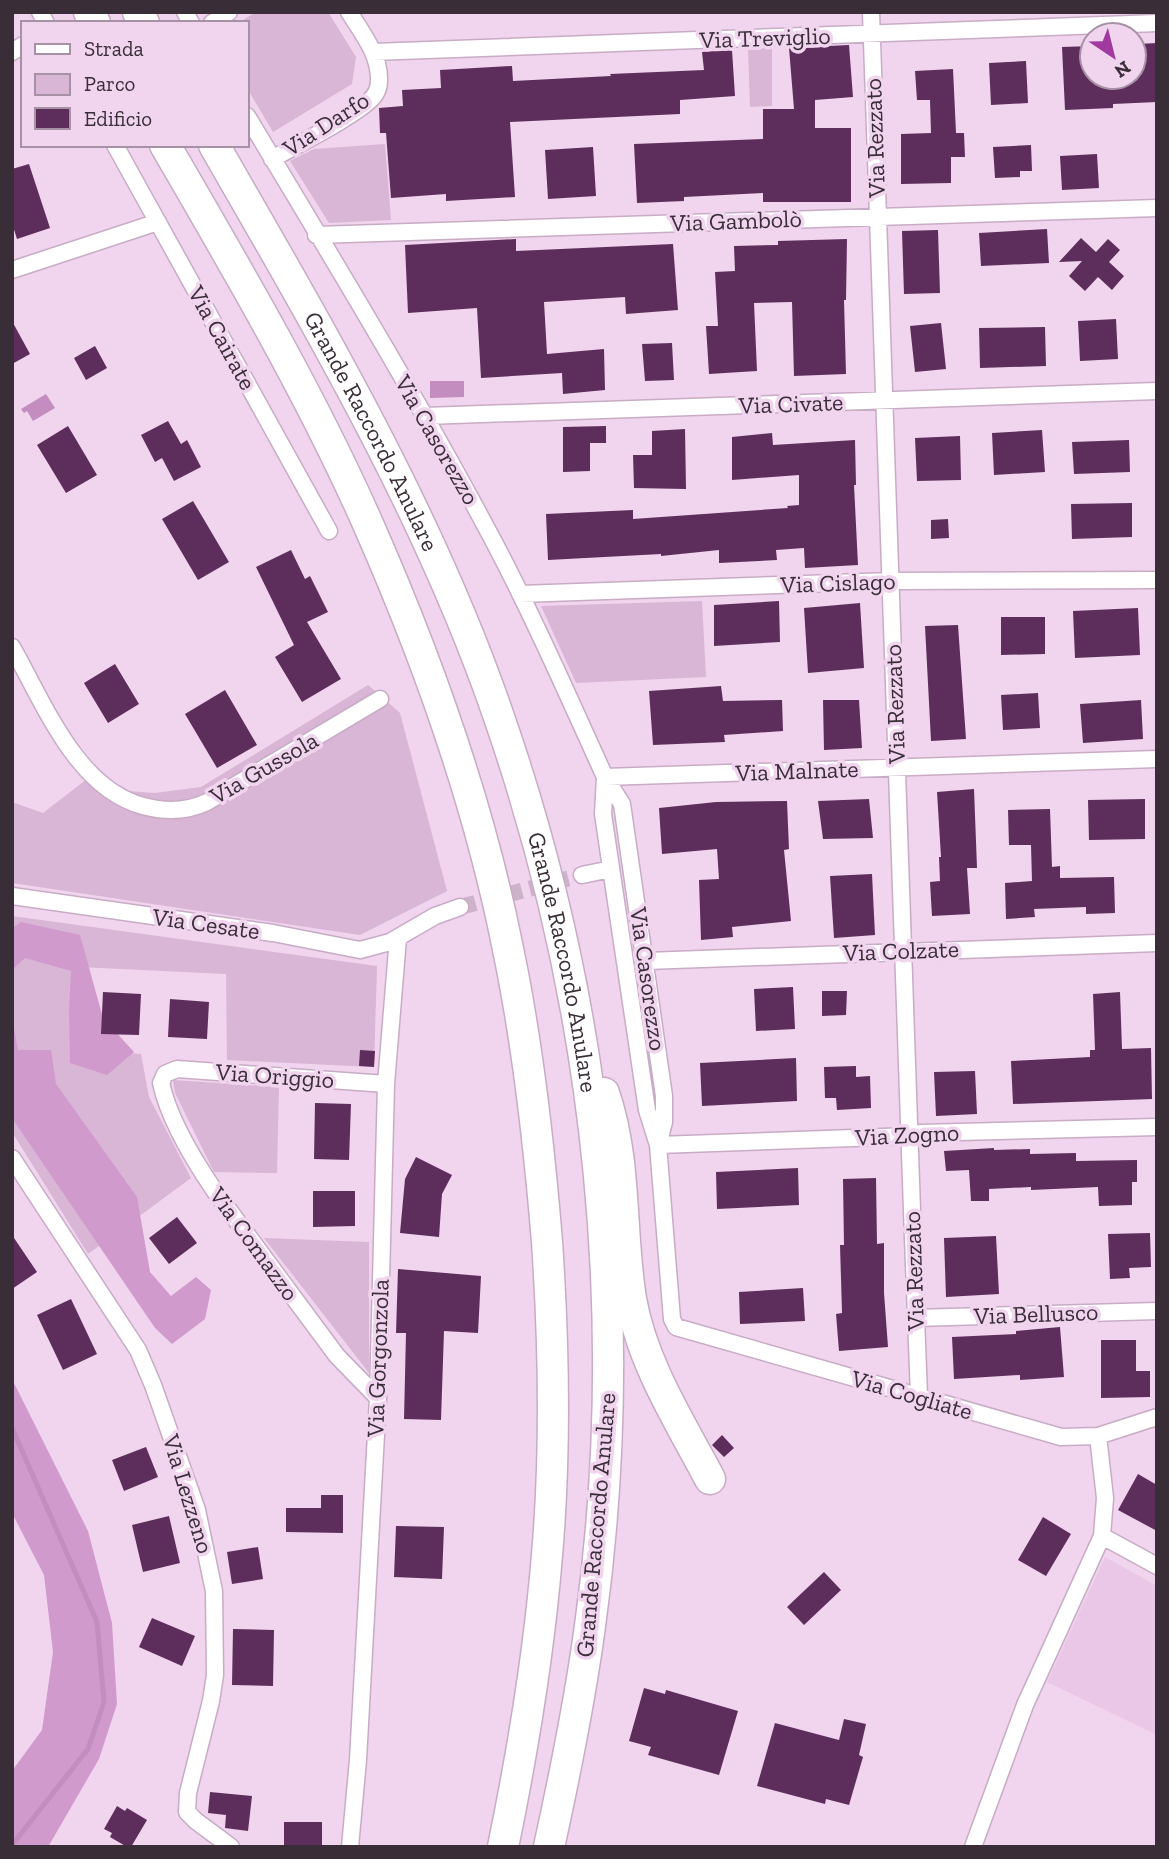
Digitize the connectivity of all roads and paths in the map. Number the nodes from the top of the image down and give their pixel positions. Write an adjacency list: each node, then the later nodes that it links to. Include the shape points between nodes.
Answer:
1 (349, 12): 5 (street, Via Darfo)
2 (871, 12): 4 (street, Via Rezzato)
3 (1157, 23): 4 (street, Via Treviglio)
4 (872, 34): 5 (street, Via Treviglio); 12 (street, Via Rezzato)
5 (373, 52): 10 (street, Via Darfo, via 380,79 373,98)
6 (248, 118): 10 (street, Via Casorezzo)
7 (116, 147): 13 (street, Via Cairate)
8 (166, 147): 53 (highway, Grande Raccordo Anulare, via 310,402 385,563 452,741 508,947 535,1122 551,1309 547,1550)
9 (215, 147): 36 (highway, Grande Raccordo Anulare, via 368,418 456,607 501,721 547,873)
10 (272, 159): 14 (street, Via Casorezzo)
11 (1157, 208): 12 (street, Via Gambolò)
12 (878, 216): 14 (street, Via Gambolò); 17 (street, Via Rezzato)
13 (158, 222): 15 (street); 19 (street, Via Cairate)
14 (316, 235): 18 (street, Via Casorezzo)
15 (12, 270)
16 (1157, 391): 17 (street, Via Civate)
17 (884, 401): 18 (street, Via Civate); 21 (street, Via Rezzato)
18 (425, 416): 22 (street, Via Casorezzo)
19 (330, 531)
20 (1157, 579): 21 (street, Via Cislago)
21 (890, 581): 22 (street, Via Cislago); 26 (street, Via Rezzato)
22 (520, 594): 27 (street, Via Casorezzo)
23 (12, 647): 24 (street, Via Gussola, via 85,769 121,799 158,810 186,809 207,802)
24 (380, 699)
25 (1157, 759): 26 (street, Via Malnate)
26 (898, 768): 27 (street, Via Malnate); 34 (street, Via Rezzato)
27 (606, 777): 28 (street, Via Casorezzo, via 603,814); 35 (street, Via Casorezzo, via 624,809)
28 (611, 869): 29 (street); 41 (street, Via Casorezzo, via 649,1119)
29 (582, 875)
30 (12, 896): 32 (street, Via Cesate, via 360,950)
31 (460, 907): 32 (street)
32 (398, 938): 38 (street, Via Gorgonzola)
33 (1157, 943): 34 (street, Via Colzate)
34 (901, 951): 35 (street, Via Colzate); 40 (street, Via Rezzato)
35 (646, 961): 41 (street, Via Casorezzo, via 664,1096)
36 (582, 1041): 50 (highway, via 612,1121 639,1333); 58 (highway, Grande Raccordo Anulare, via 605,1250 608,1405 591,1623)
37 (165, 1074): 38 (street, Via Origgio, via 177,1069); 47 (street, Via Comazzo, via 161,1081 165,1096 201,1172 337,1356)
38 (386, 1084): 47 (street, Via Gorgonzola)
39 (1157, 1127): 40 (street, Via Zogno)
40 (910, 1136): 41 (street, Via Zogno); 44 (street, Via Rezzato)
41 (658, 1145): 45 (street, Via Casorezzo)
42 (12, 1158): 54 (street, Via Lezzeno, via 138,1350 197,1510 214,1591 215,1675 187,1812)
43 (1157, 1311): 44 (street, Via Bellusco)
44 (916, 1318): 46 (street, Via Rezzato)
45 (672, 1319): 46 (street, Via Cogliate, via 679,1328)
46 (919, 1396): 49 (street, Via Cogliate, via 1050,1435)
47 (378, 1398): 55 (street, Via Gorgonzola)
48 (1157, 1417): 49 (street, Via Cogliate)
49 (1098, 1437): 51 (street, via 1104,1481)
50 (710, 1479)
51 (1102, 1535): 52 (street); 59 (street, via 1025,1705)
52 (1157, 1566)
53 (525, 1737): 56 (highway); 57 (highway, Grande Raccordo Anulare)
54 (231, 1847)
55 (350, 1847)
56 (482, 1847)
57 (503, 1847)
58 (549, 1847)
59 (973, 1847)

